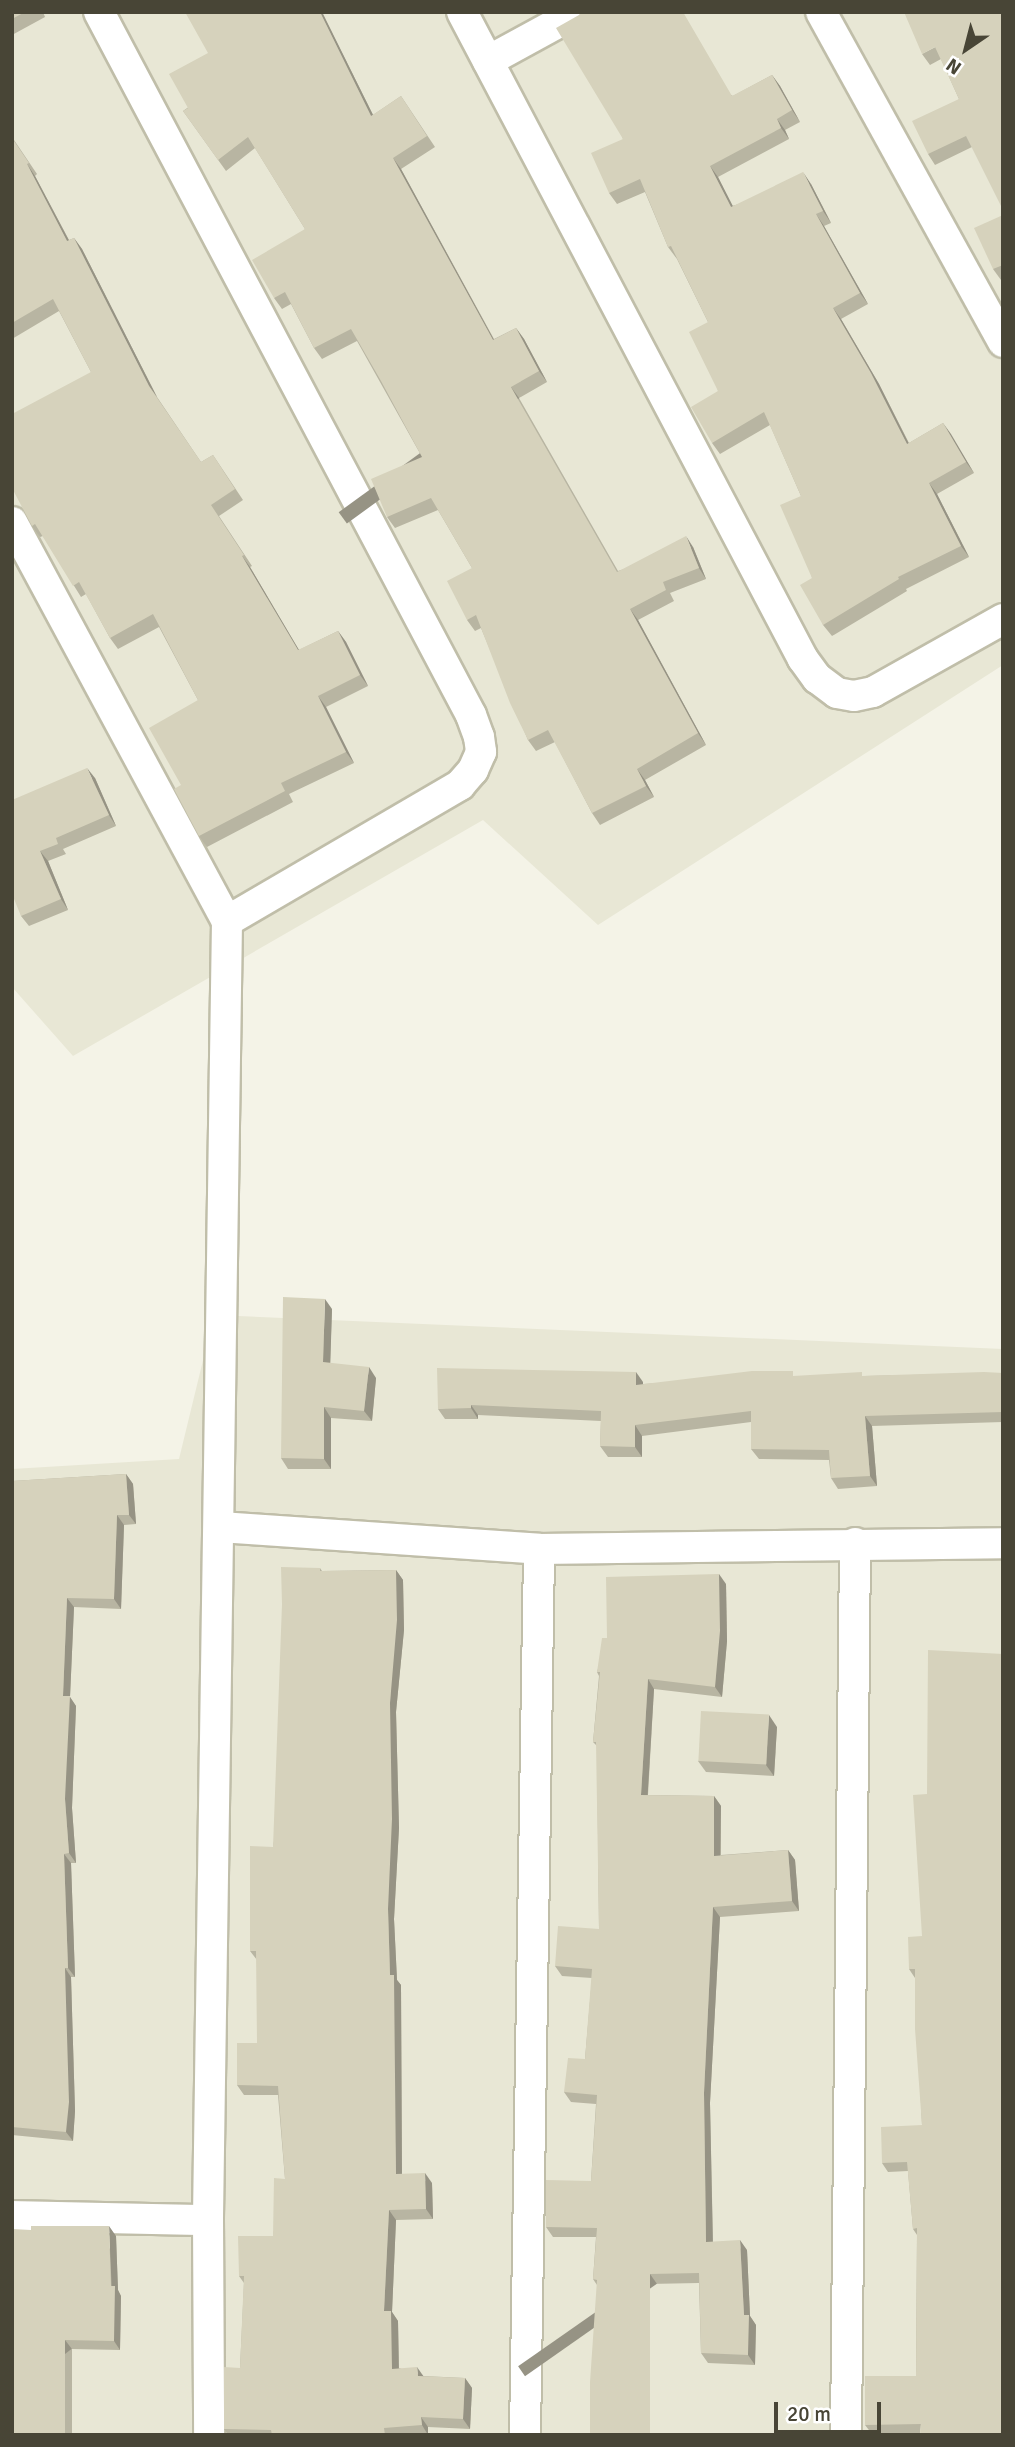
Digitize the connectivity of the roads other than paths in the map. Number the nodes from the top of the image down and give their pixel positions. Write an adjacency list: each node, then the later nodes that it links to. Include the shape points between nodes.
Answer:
1 (99, 12): 9 (street, via 479,737 481,752 460,785)
2 (462, 12): 5 (street)
3 (578, 12): 5 (street)
4 (821, 12): 6 (street)
5 (488, 61): 8 (street, via 817,678 837,693 873,692)
6 (1003, 342)
7 (12, 522): 9 (street)
8 (1003, 619)
9 (227, 921): 10 (street)
10 (220, 1527): 13 (street); 15 (street)
11 (855, 1543): 12 (street); 13 (street); 18 (street)
12 (1003, 1543)
13 (539, 1549): 17 (street)
14 (12, 2216): 15 (street)
15 (208, 2220): 16 (street)
16 (209, 2435)
17 (525, 2435)
18 (846, 2435)

